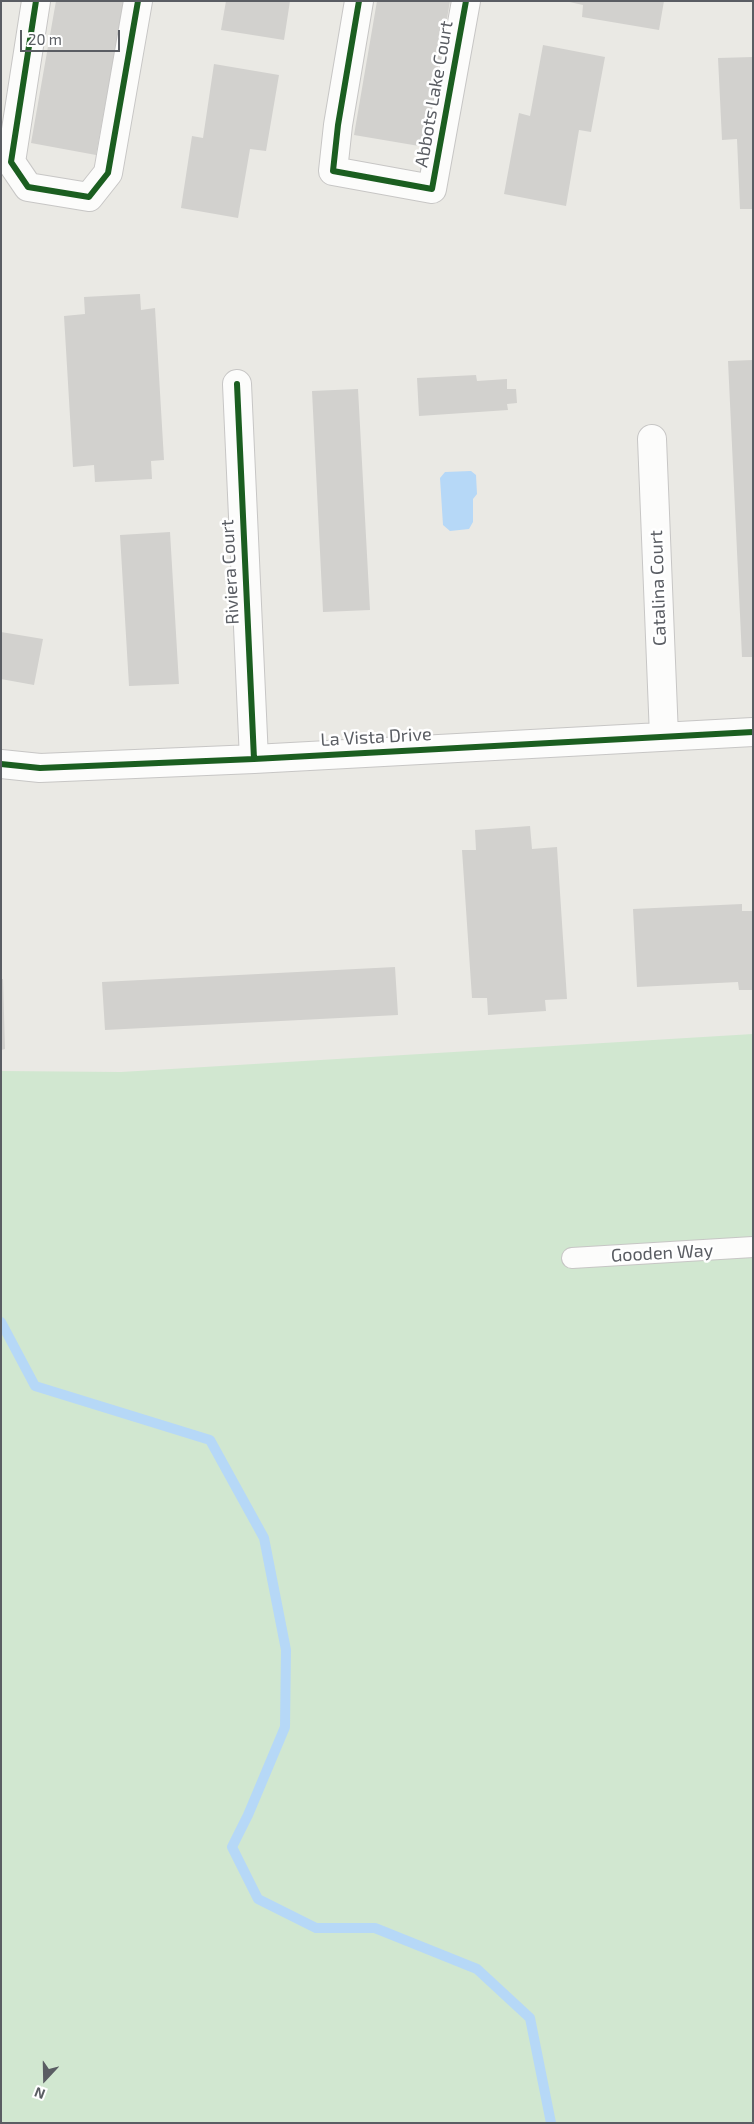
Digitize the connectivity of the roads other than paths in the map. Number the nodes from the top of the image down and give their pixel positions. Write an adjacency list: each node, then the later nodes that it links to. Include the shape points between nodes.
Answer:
1 (36, 1): 2 (street, via 11,162 28,187 90,197 108,174)
2 (138, 1)
3 (360, 1): 4 (street, Abbots Lake Court, via 333,171 432,189)
4 (466, 1)
5 (237, 384): 9 (street, Riviera Court)
6 (652, 439): 8 (street, Catalina Court)
7 (753, 732): 8 (street, La Vista Drive)
8 (664, 736): 9 (street, La Vista Drive)
9 (254, 759): 10 (street, La Vista Drive, via 40,768)
10 (1, 764)
11 (753, 1247): 12 (lane, Gooden Way)
12 (572, 1258)

